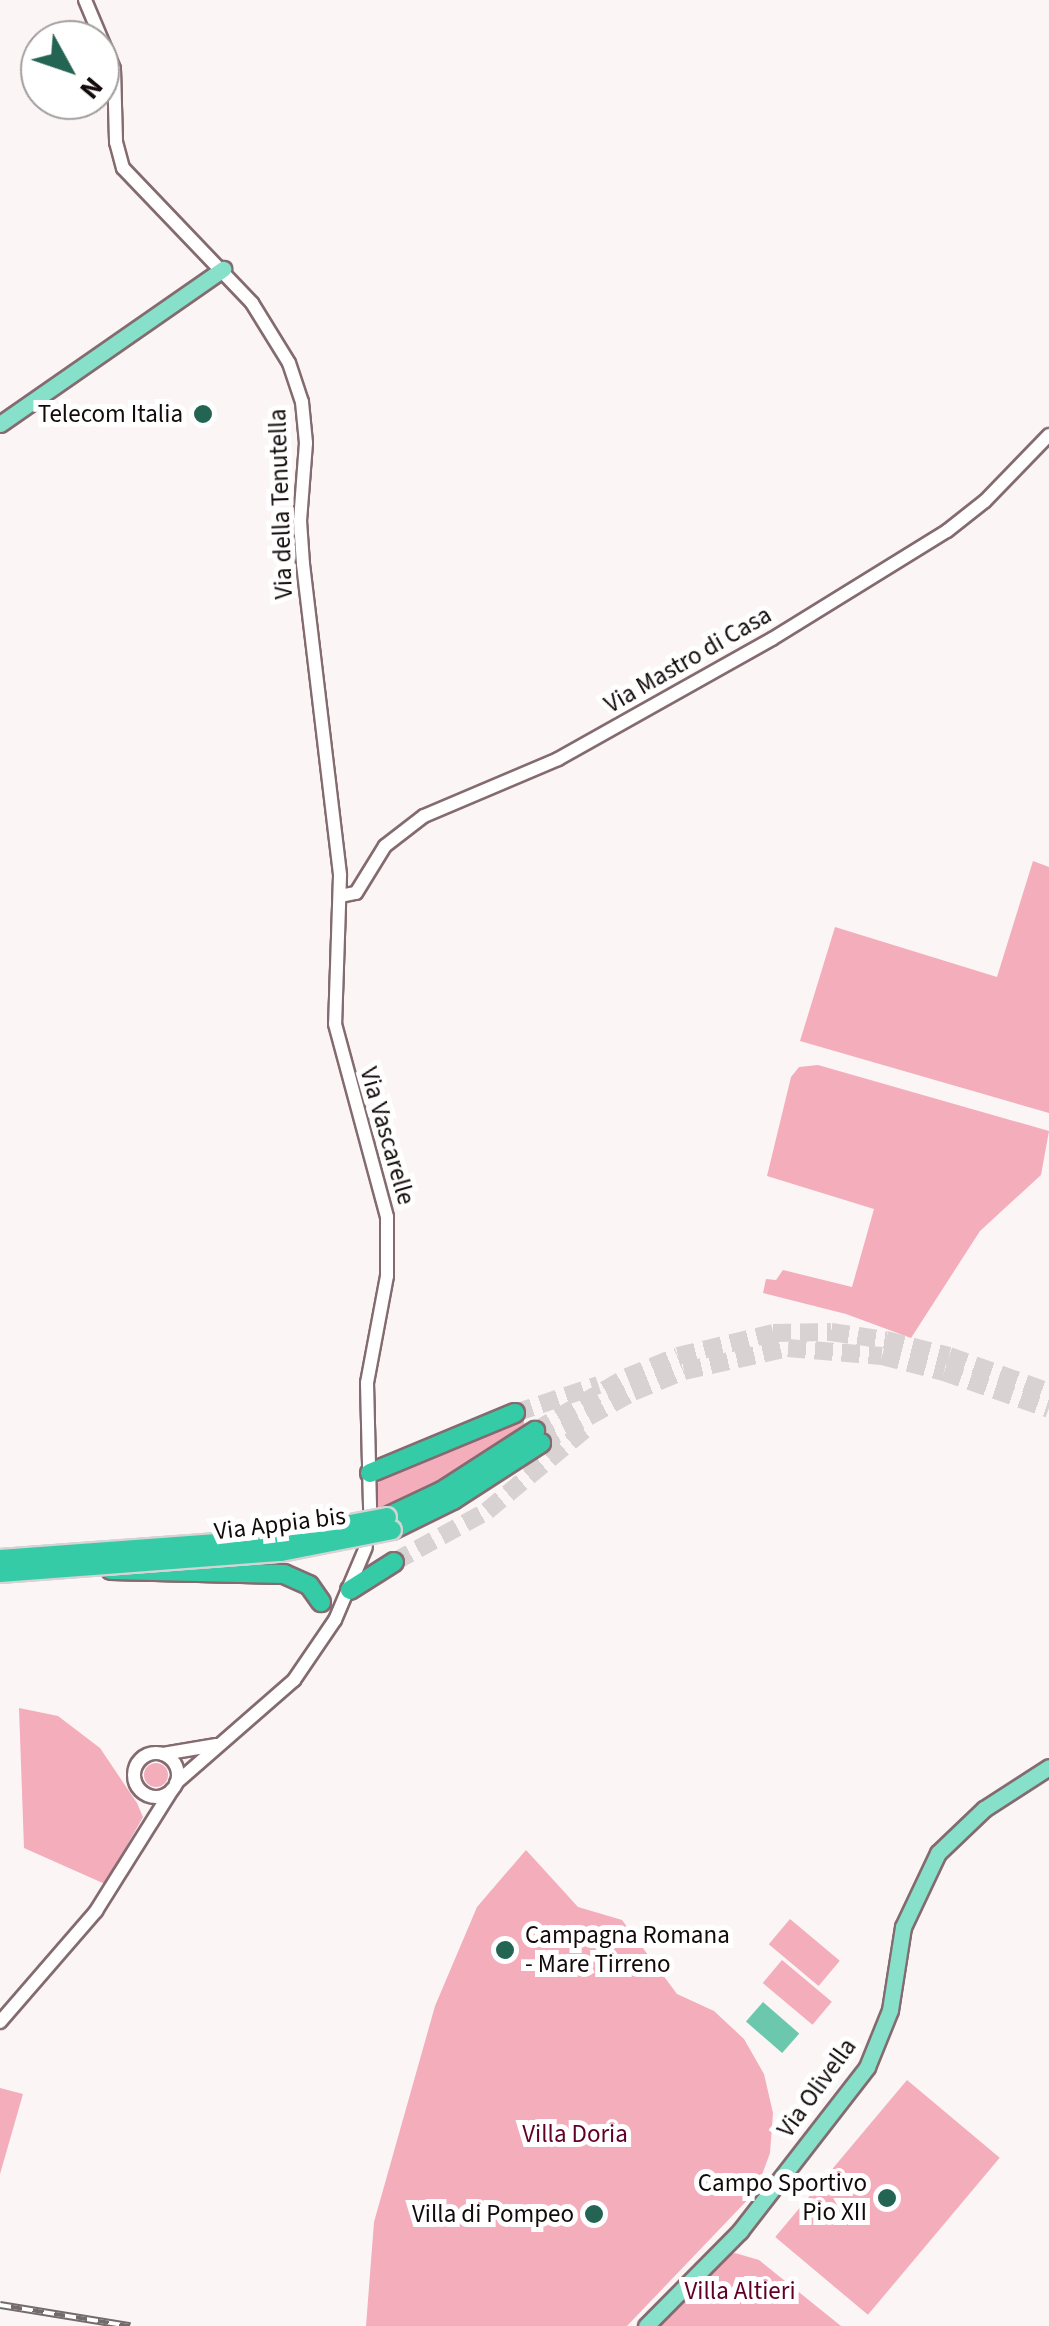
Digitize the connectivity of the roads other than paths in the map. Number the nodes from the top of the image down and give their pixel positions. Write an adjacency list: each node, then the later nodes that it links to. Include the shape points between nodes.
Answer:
1 (85, 0): 2 (street, Via della Tenutella, via 114,70 121,163)
2 (223, 269): 3 (main road); 5 (street, Via della Tenutella, via 280,344 303,409 303,564)
3 (0, 424)
4 (1049, 435): 5 (street, Via Mastro di Casa, via 947,531 558,759 424,816 386,846 356,892)
5 (340, 896): 8 (street, Via Vascarelle, via 334,1024 388,1231 387,1276 367,1382)
6 (516, 1413): 8 (highway)
7 (538, 1437): 9 (highway, Via Appia bis)
8 (370, 1473): 9 (street, Via Vascarelle)
9 (383, 1519): 11 (highway, Via Appia bis, bridge, via 272,1539); 13 (highway, Via Appia bis, bridge, via 281,1552)
10 (366, 1547): 15 (street)
11 (0, 1559)
12 (394, 1562): 15 (highway)
13 (76, 1568): 14 (highway, Via Appia bis, bridge); 16 (highway, bridge, via 291,1576 309,1584)
14 (0, 1573)
15 (350, 1590): 17 (street, via 294,1680)
16 (321, 1602)
17 (218, 1744): 18 (street); 20 (street)
18 (163, 1754): 20 (street, via 177,1769); 21 (street, via 150,1754 136,1768)
19 (1049, 1767): 24 (main road, Via Olivella, via 984,1808 938,1853 903,1926 890,2010 867,2067 740,2231)
20 (174, 1787): 21 (street, via 161,1796); 22 (street)
21 (143, 1792): 22 (street, via 148,1813)
22 (137, 1846): 23 (street, via 88,1922)
23 (0, 2022)
24 (646, 2326)

